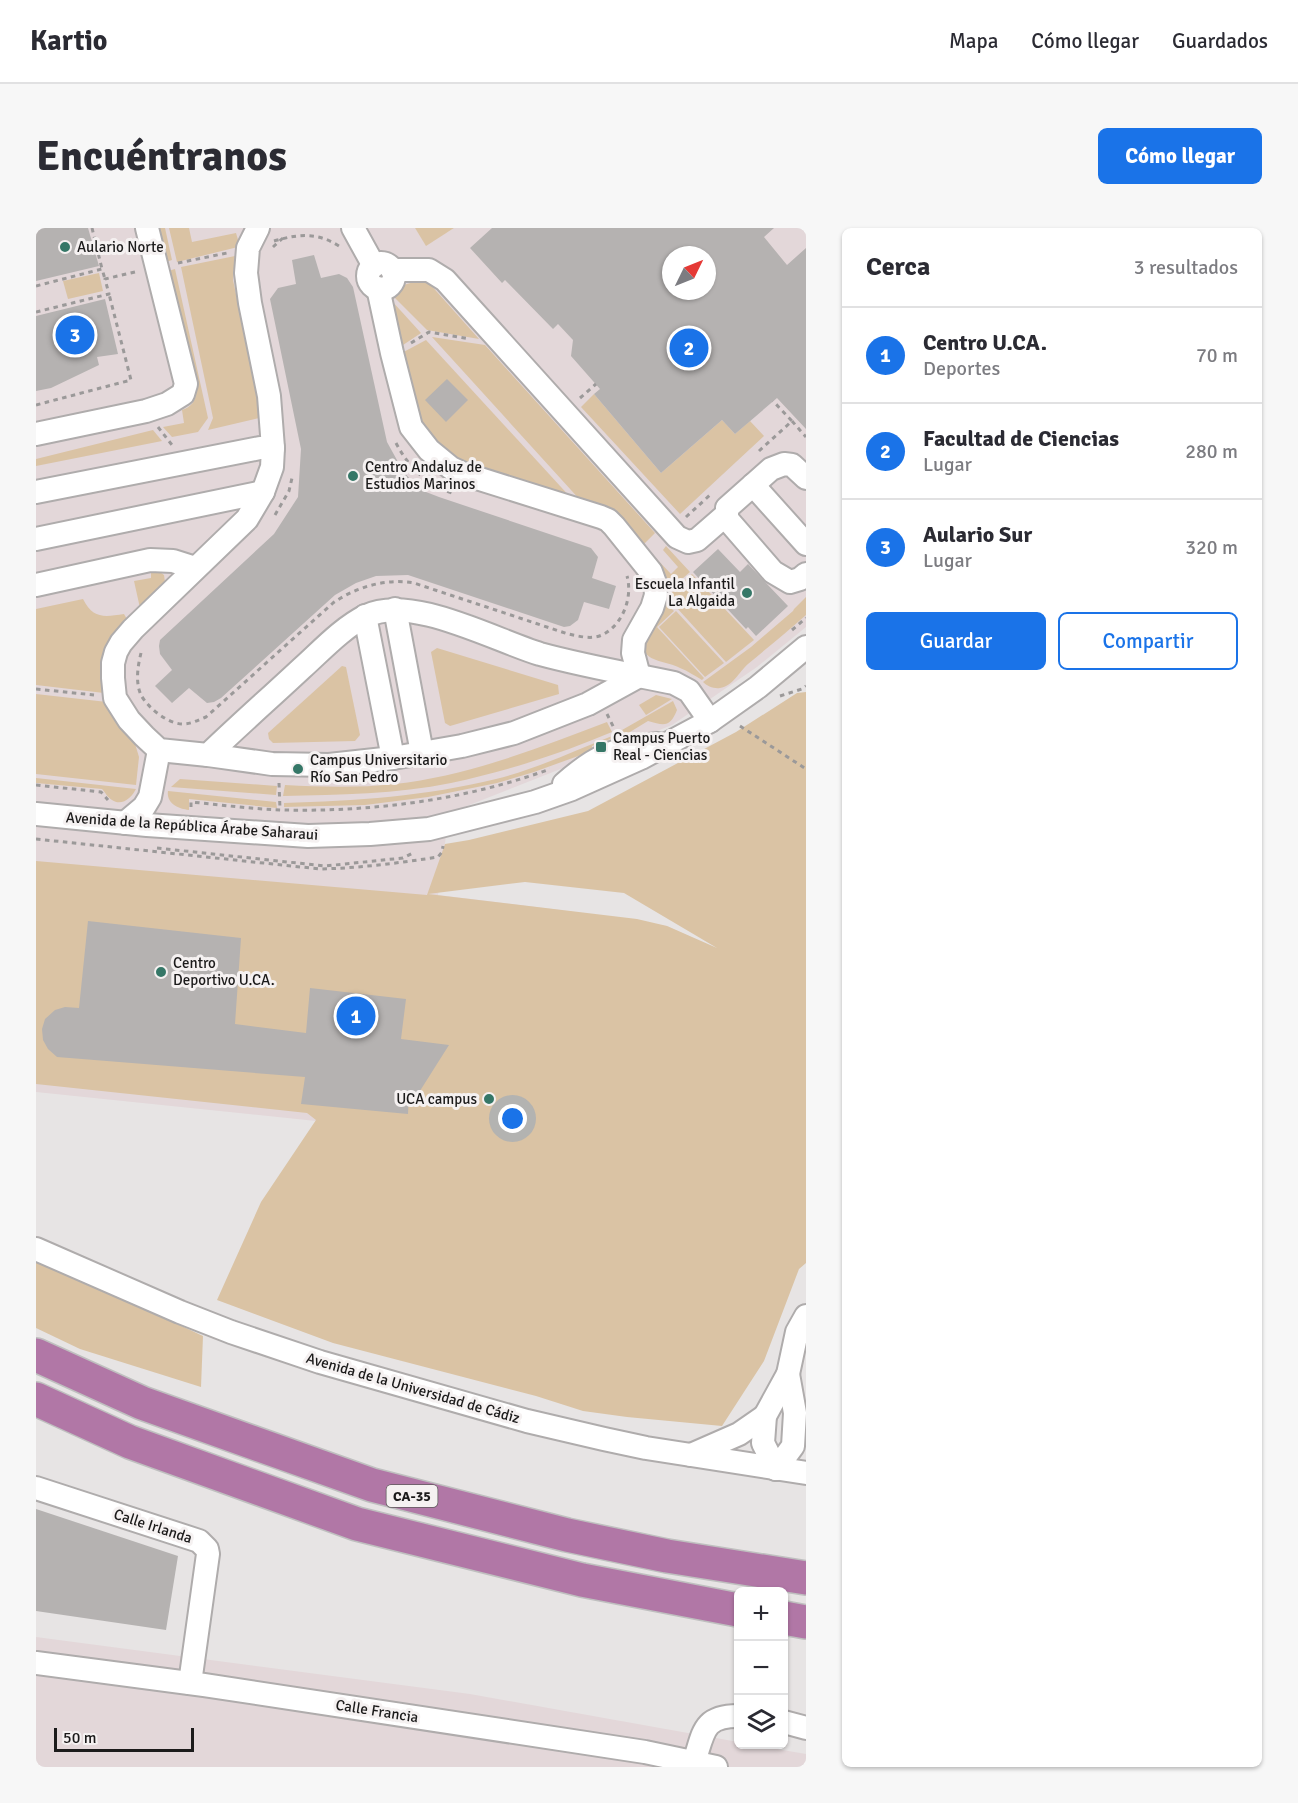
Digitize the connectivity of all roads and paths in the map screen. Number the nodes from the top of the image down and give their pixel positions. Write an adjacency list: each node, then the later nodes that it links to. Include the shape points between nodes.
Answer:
1 (92, 228): 8 (path)
2 (147, 228): 16 (street, via 186,384 177,399)
3 (258, 228): 21 (street, via 248,248 246,273 269,396)
4 (353, 228): 7 (street)
5 (283, 238): 6 (path)
6 (272, 249)
7 (383, 268): 13 (street, via 368,276 378,288); 31 (street, via 429,270 445,280 677,537 688,542 697,540)
8 (102, 269): 9 (path); 10 (path)
9 (105, 279)
10 (36, 285)
11 (109, 294): 15 (path, via 130,380)
12 (473, 340): 13 (path, via 429,332)
13 (392, 353): 45 (street, via 411,427 440,460 464,474 608,520 639,556 651,572 656,595 634,640)
14 (773, 401): 17 (path)
15 (36, 405)
16 (146, 411): 18 (street); 23 (path)
17 (792, 422): 19 (path); 22 (path)
18 (36, 434)
19 (806, 437)
20 (395, 441): 30 (path, via 427,481)
21 (273, 448): 23 (street); 29 (street, via 272,466)
22 (758, 452)
23 (186, 463): 28 (street)
24 (293, 471): 33 (path, via 289,490)
25 (806, 478): 26 (street, via 792,465 784,464 771,469)
26 (753, 485): 31 (street, via 727,508); 35 (street)
27 (716, 490): 32 (path)
28 (36, 492)
29 (263, 492): 34 (street); 36 (street, via 247,519)
30 (452, 493)
31 (727, 514): 38 (street, via 727,519 773,572 790,582)
32 (682, 520)
33 (270, 522)
34 (36, 539)
35 (806, 544)
36 (195, 568): 39 (street, via 173,561 150,560); 48 (street, via 133,629 116,652)
37 (624, 568): 43 (path, via 628,579 627,606 610,629 602,635 587,637 414,583 385,582 356,590 333,603 206,717 195,722 182,724 164,717 145,701 138,683)
38 (806, 574)
39 (36, 585)
40 (395, 609): 41 (street); 45 (street, via 433,616 540,654); 54 (street)
41 (365, 616): 55 (street, via 336,636); 56 (street)
42 (806, 647): 46 (street, Avenida de la República Árabe Saharaui)
43 (144, 648)
44 (806, 664): 46 (street)
45 (639, 676): 50 (street, via 674,683 689,691); 54 (street, via 588,704 514,733)
46 (767, 679): 50 (street, Avenida de la República Árabe Saharaui)
47 (36, 689): 48 (path)
48 (116, 698): 53 (street, via 129,720)
49 (603, 714): 52 (path, via 606,712)
50 (710, 721): 64 (street, Avenida de la República Árabe Saharaui, via 671,743 548,798 429,829 370,834)
51 (738, 725): 58 (path)
52 (615, 730)
53 (159, 750): 55 (street); 60 (street)
54 (422, 753): 56 (street)
55 (208, 755): 57 (street)
56 (393, 758): 57 (street, via 329,765)
57 (272, 764): 64 (path, via 280,800)
58 (806, 769)
59 (36, 786): 62 (path, via 101,792)
60 (150, 797): 62 (street, via 144,807); 63 (street)
61 (36, 813): 62 (street, Avenida de la República Árabe Saharaui)
62 (119, 814): 63 (street, Avenida de la República Árabe Saharaui)
63 (169, 827): 64 (street, Avenida de la República Árabe Saharaui)
64 (279, 834): 65 (path)
65 (275, 865)
66 (36, 1249): 73 (street, Avenida de la Universidad de Cádiz, via 180,1312 320,1362 527,1420)
67 (806, 1316): 69 (street, via 797,1332)
68 (36, 1355): 77 (highway, CA-35, via 142,1403 372,1485 578,1537)
69 (788, 1374): 71 (street); 72 (street)
70 (36, 1399): 78 (highway, via 130,1442 357,1524 582,1580)
71 (765, 1416): 73 (street, via 739,1434); 74 (street, via 763,1443)
72 (800, 1422): 74 (street, via 793,1446)
73 (691, 1455): 74 (street, Avenida de la Universidad de Cádiz)
74 (776, 1469): 75 (street, Avenida de la Universidad de Cádiz)
75 (806, 1473)
76 (36, 1488): 82 (street, Calle Irlanda, via 204,1545 208,1554)
77 (806, 1578)
78 (734, 1609)
79 (788, 1619): 80 (highway)
80 (806, 1622)
81 (36, 1663): 82 (street, Calle Francia)
82 (190, 1683): 86 (street, Calle Francia, via 645,1752)
83 (734, 1716): 86 (street, via 712,1720 705,1728)
84 (788, 1723): 85 (street)
85 (806, 1728)
86 (709, 1766)

